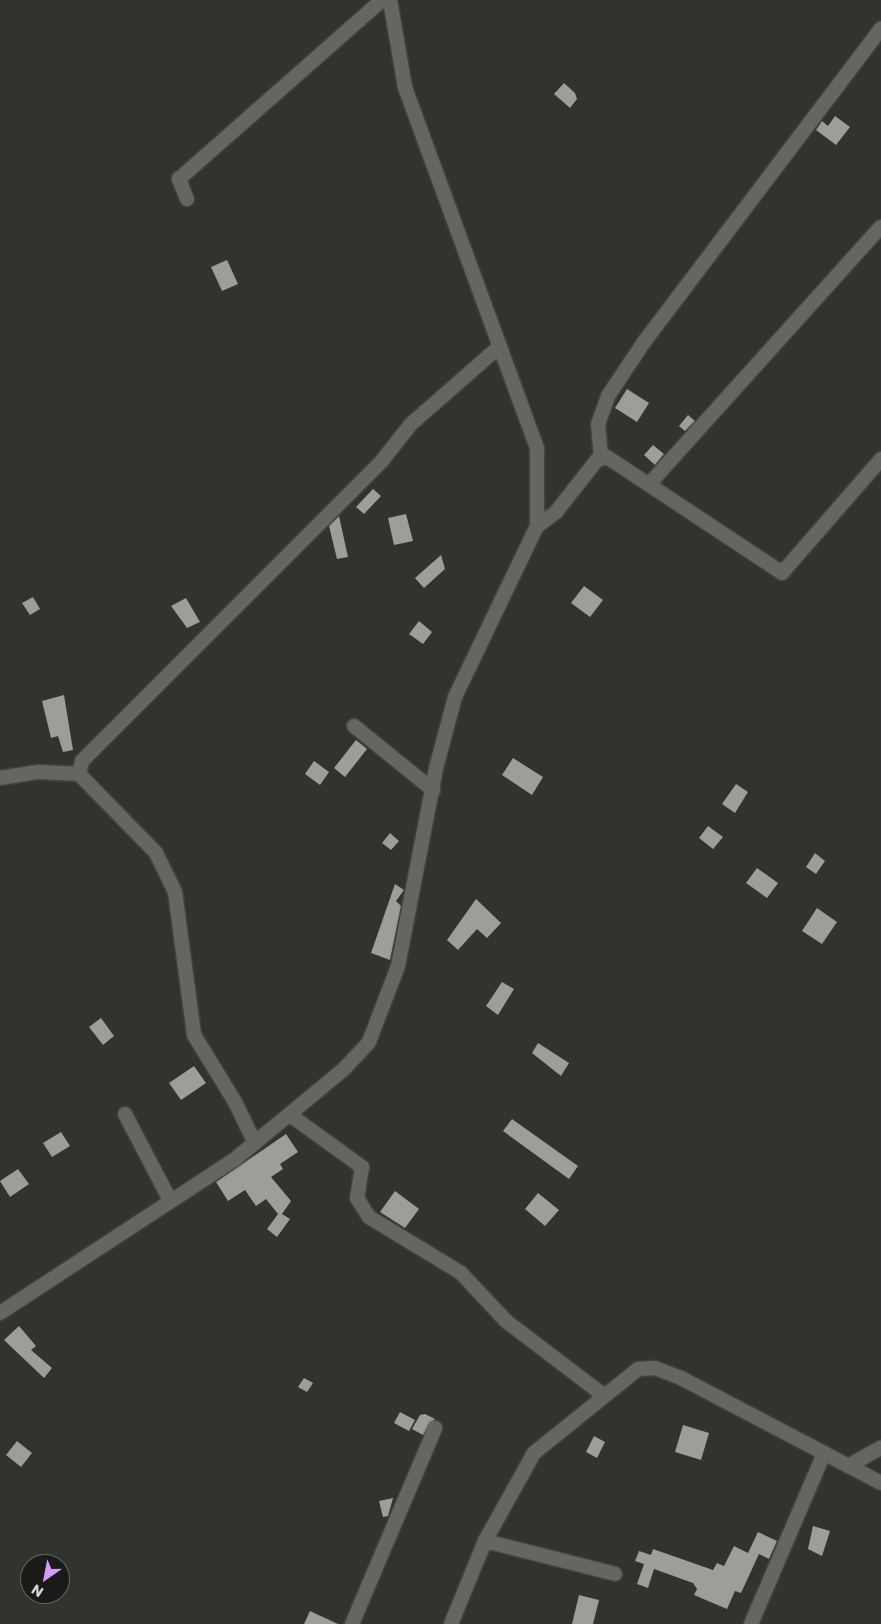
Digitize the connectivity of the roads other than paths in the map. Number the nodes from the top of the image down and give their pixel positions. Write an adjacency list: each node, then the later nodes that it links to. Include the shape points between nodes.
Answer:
1 (382, 0): 4 (street, via 178,179)
2 (390, 0): 6 (street, via 405,88)
3 (881, 28): 7 (street, via 644,342 608,396 598,424)
4 (187, 199)
5 (881, 227): 9 (street)
6 (500, 346): 10 (street, via 537,448); 12 (street, via 412,424 381,462 82,761)
7 (601, 457): 9 (street, via 616,460); 10 (street, via 556,512)
8 (881, 459): 9 (street, via 782,573)
9 (651, 482)
10 (537, 526): 14 (street, via 455,697)
11 (354, 726): 14 (street)
12 (79, 774): 13 (street, via 39,772); 17 (street, via 156,853 175,892 194,1035 235,1102)
13 (0, 778)
14 (433, 790): 16 (street, via 386,1006 369,1042)
15 (125, 1114): 18 (street)
16 (290, 1115): 17 (street); 20 (street, via 362,1167 357,1198 369,1217 461,1273 506,1321)
17 (255, 1144): 18 (street)
18 (170, 1200): 19 (street)
19 (0, 1313)
20 (603, 1395): 23 (street, via 638,1369 655,1368); 26 (street, via 534,1453)
21 (435, 1428): 28 (street)
22 (881, 1448): 24 (street)
23 (823, 1456): 24 (street); 30 (street)
24 (848, 1466): 25 (street)
25 (881, 1484)
26 (485, 1541): 27 (street); 29 (street)
27 (614, 1574)
28 (352, 1624)
29 (451, 1624)
30 (751, 1624)

